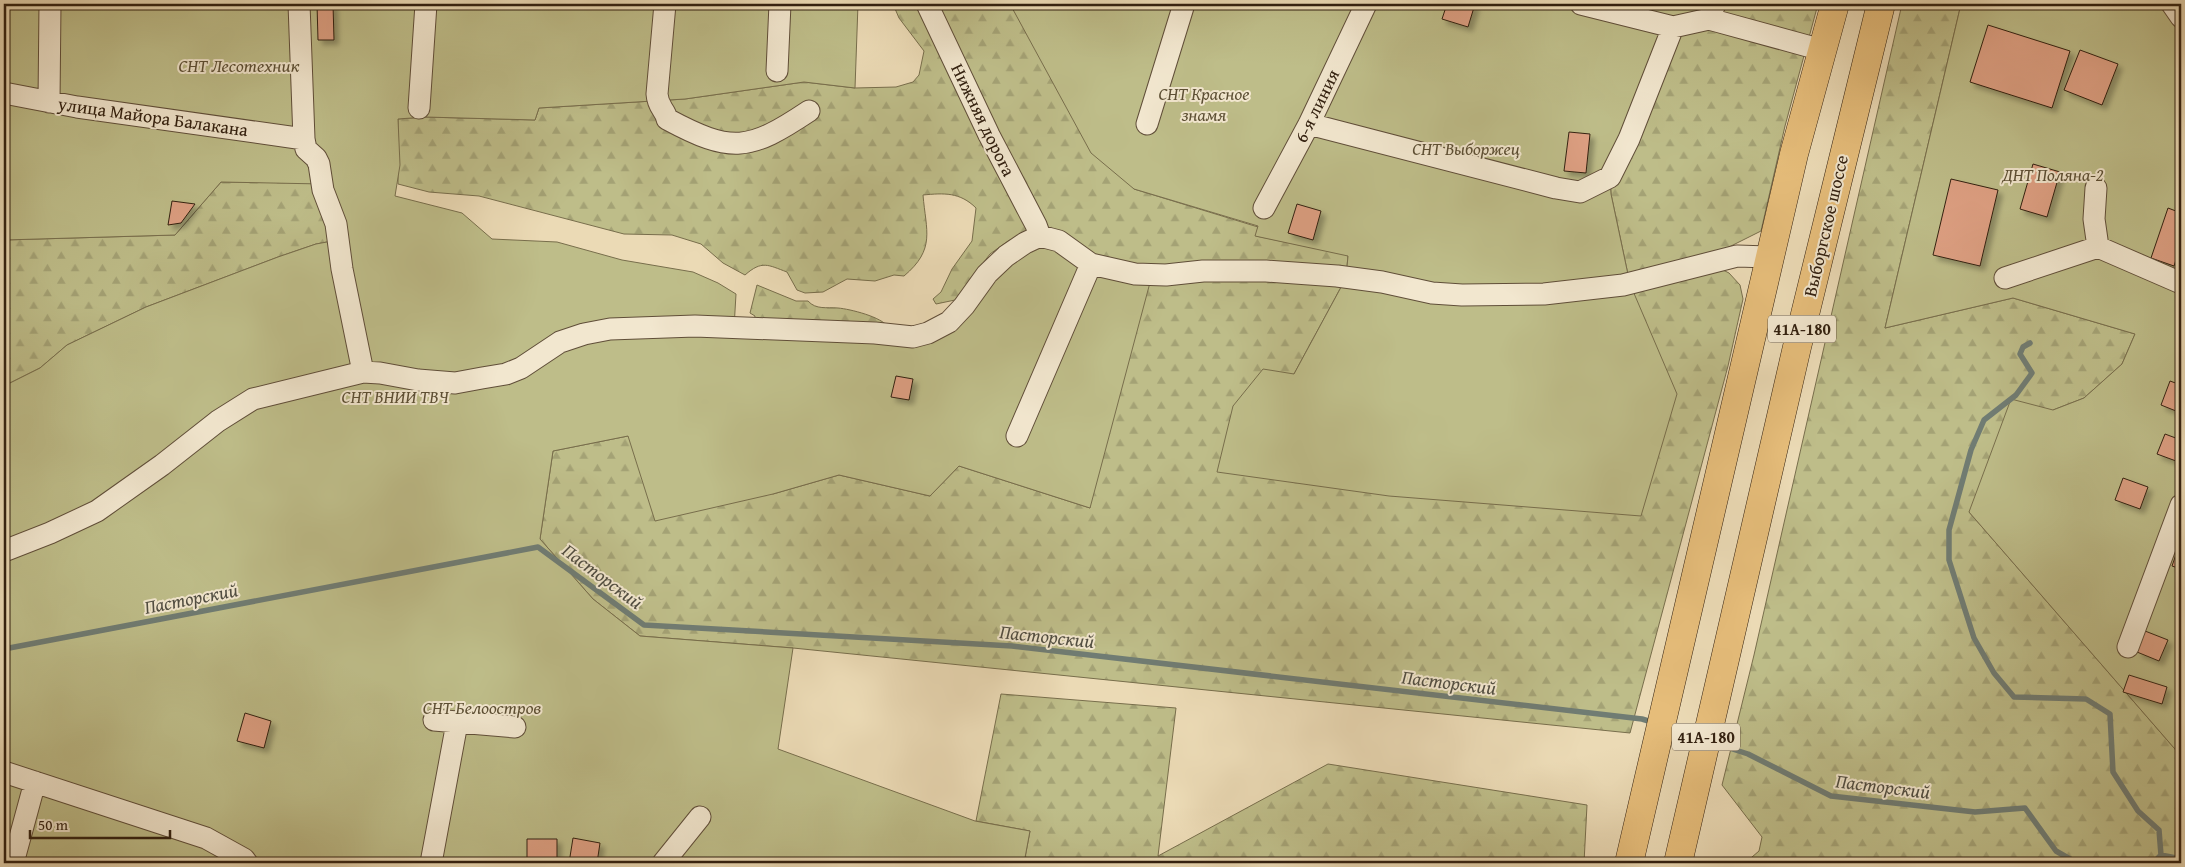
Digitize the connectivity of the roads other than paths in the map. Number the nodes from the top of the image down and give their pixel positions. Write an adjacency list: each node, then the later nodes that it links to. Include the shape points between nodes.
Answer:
1 (50, 4): 19 (street)
2 (298, 4): 24 (street)
3 (426, 4): 20 (street)
4 (665, 4): 21 (street, via 657,94 658,104 668,119 706,139 747,143 757,141)
5 (780, 4): 17 (street)
6 (927, 4): 27 (street, Нижняя дорога)
7 (1184, 4): 22 (street)
8 (1366, 4): 23 (street, 6-я линия)
9 (1581, 4): 15 (street)
10 (1836, 4): 16 (main road, 41А-180)
11 (1881, 4): 49 (main road, Выборгское шоссе / 41А-180)
12 (2172, 4): 14 (street)
13 (1712, 11): 15 (street); 16 (street)
14 (2181, 17)
15 (1673, 27): 23 (street, via 1629,139 1610,177 1580,192)
16 (1822, 50): 29 (main road, 41А-180)
17 (777, 71)
18 (4, 93): 19 (street, улица Майора Балакана)
19 (49, 102): 24 (street, улица Майора Балакана)
20 (419, 108)
21 (809, 111)
22 (1147, 124)
23 (1309, 124): 26 (street, 6-я линия)
24 (304, 139): 33 (street, via 306,149 319,164 323,190 336,224)
25 (2096, 188): 28 (street, via 2094,219)
26 (1264, 208)
27 (1040, 236): 30 (street, via 1059,241); 33 (street, via 1006,256 987,274 949,322 913,337 695,326 610,329 560,342 521,368 490,377 455,382)
28 (2098, 247): 31 (street); 32 (street)
29 (1769, 257): 30 (street, via 1737,256 1623,285 1503,295 1432,293 1337,276 1244,270 1152,275 1110,270); 48 (main road, 41А-180)
30 (1091, 264): 34 (street)
31 (2005, 278)
32 (2181, 283)
33 (363, 372): 36 (street, via 253,399 218,421 97,512)
34 (1017, 436)
35 (2181, 505): 37 (street)
36 (4, 551)
37 (2128, 647)
38 (434, 720): 39 (street)
39 (457, 723): 40 (street); 46 (street)
40 (515, 728)
41 (4, 772): 42 (street)
42 (36, 782): 44 (street, via 206,838); 45 (street)
43 (700, 817): 47 (street)
44 (244, 862)
45 (14, 863)
46 (430, 863)
47 (663, 863)
48 (1629, 863)
49 (1678, 863)

